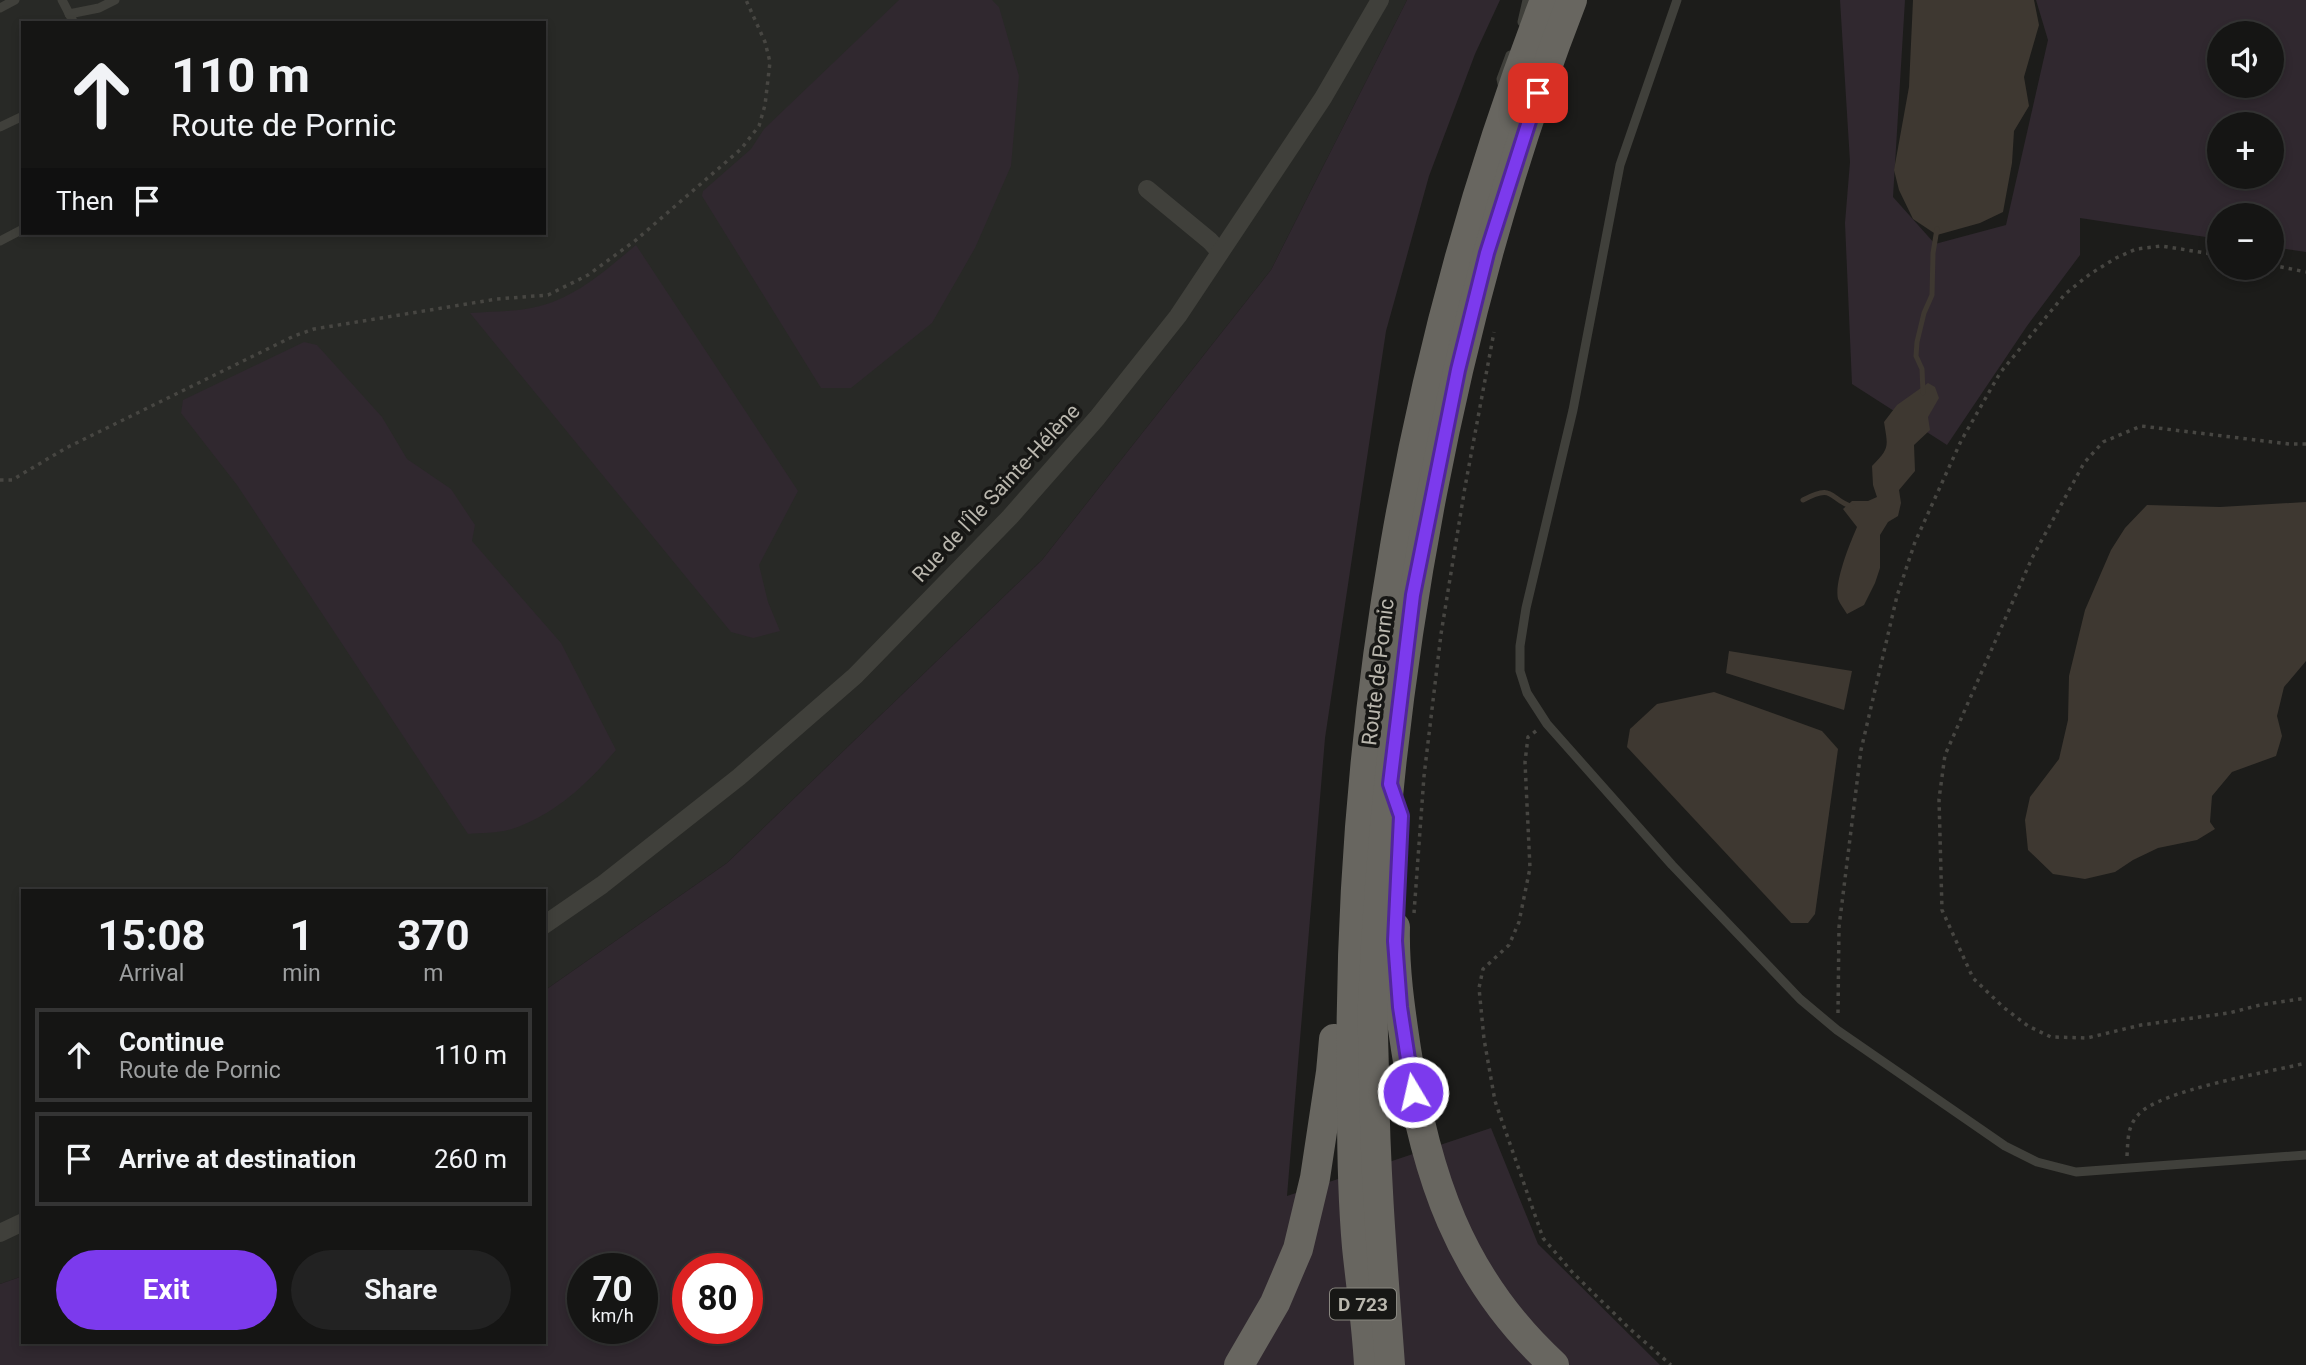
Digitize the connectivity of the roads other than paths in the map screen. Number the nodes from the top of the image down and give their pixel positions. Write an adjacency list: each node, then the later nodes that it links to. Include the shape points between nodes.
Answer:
1 (15, 0): 9 (lane)
2 (62, 0): 10 (lane)
3 (115, 0): 10 (lane)
4 (1380, 0): 19 (street, Rue de l'Île Sainte-Hélène, via 1323,98)
5 (1527, 0): 11 (lane)
6 (1545, 0): 13 (highway, Route de Pornic / D 723)
7 (1572, 0): 20 (highway, Route de Pornic / D 723, via 1518,150 1458,370 1413,595)
8 (1677, 0): 23 (lane, via 1620,165 1573,410 1526,608 1520,671 1527,693 1547,724 1672,865 1800,999 1837,1030 2005,1146 2038,1162 2076,1172)
9 (0, 8)
10 (72, 18)
11 (1519, 31)
12 (1514, 43): 13 (lane, via 1501,79)
13 (1507, 105): 22 (highway, Route de Pornic / D 723, via 1462,248 1403,502 1376,676)
14 (21, 117): 15 (lane)
15 (0, 127)
16 (1147, 189): 19 (street)
17 (21, 230): 18 (lane)
18 (0, 241)
19 (1220, 252): 21 (street, Rue de l'Île Sainte-Hélène, via 1178,316 1097,418 1010,517 855,676 739,777)
20 (1390, 784): 30 (highway, Route de Pornic / D 723, via 1373,1005 1375,1125); 31 (highway, via 1401,816 1395,919 1400,1007 1413,1092 1438,1193 1469,1258 1512,1323)
21 (546, 924)
22 (1353, 960): 26 (highway, Route de Pornic / D 723); 27 (highway, via 1338,981 1331,1072 1315,1178 1298,1249 1275,1303)
23 (2306, 1155)
24 (21, 1223): 25 (street)
25 (0, 1233)
26 (1357, 1243): 28 (highway, D 723); 29 (highway, Route de Pornic / D 723)
27 (1239, 1365)
28 (1358, 1365)
29 (1369, 1365)
30 (1390, 1365)
31 (1554, 1365)

